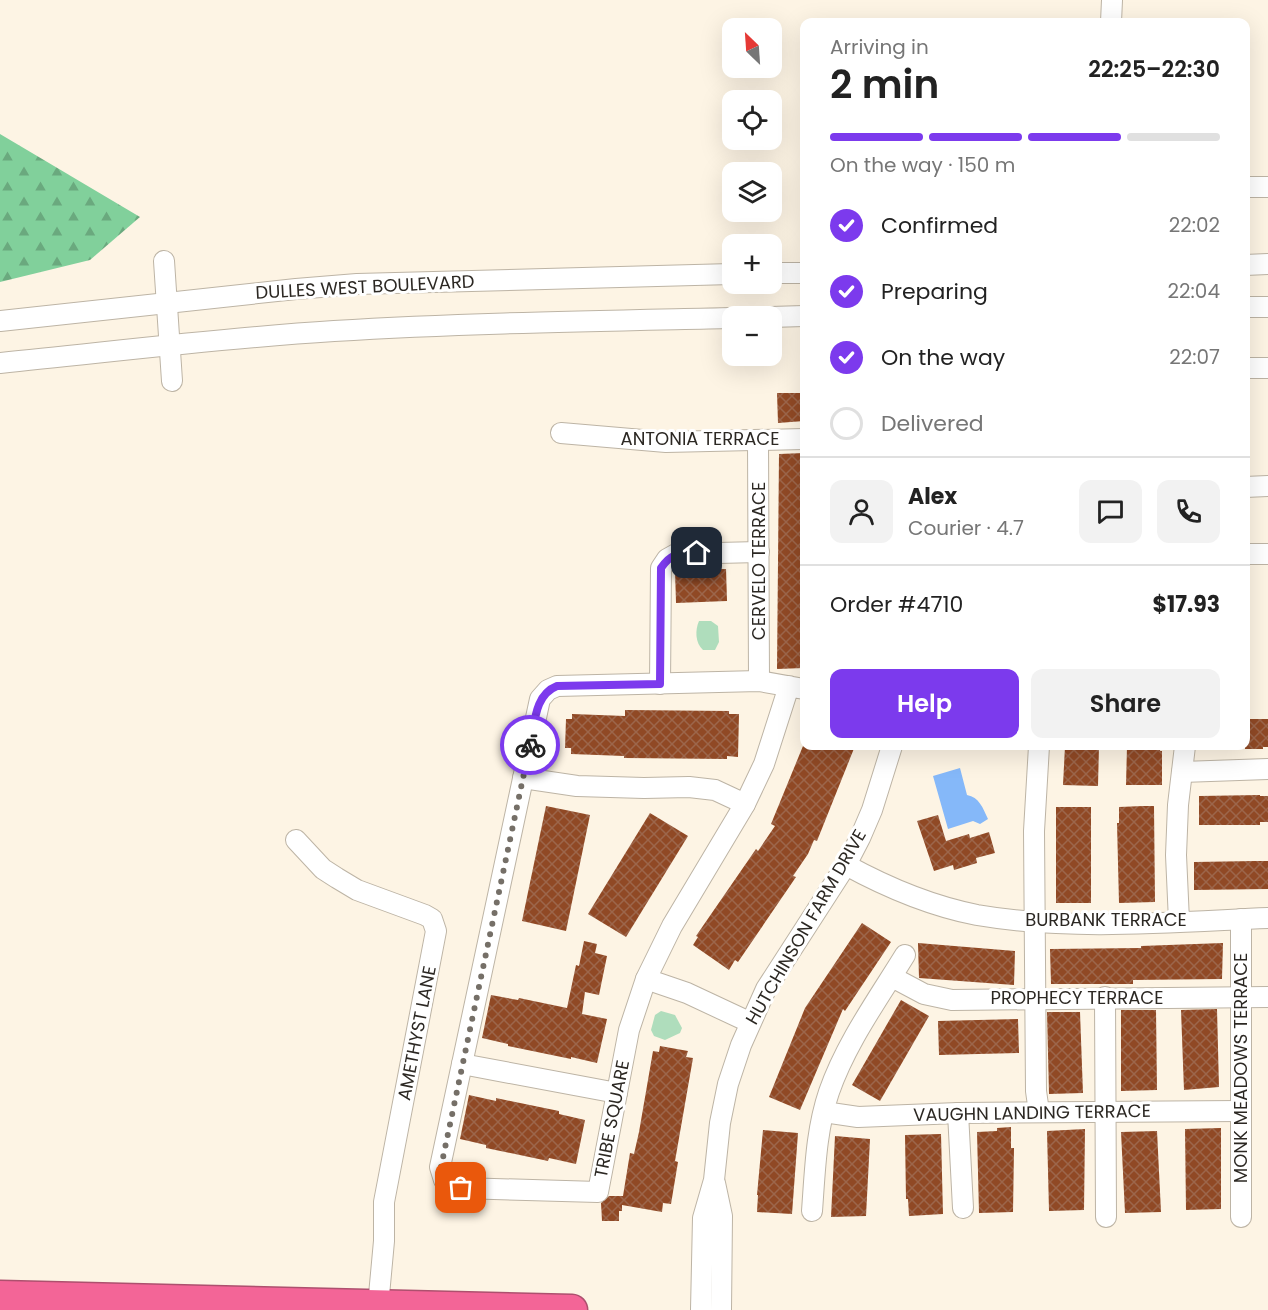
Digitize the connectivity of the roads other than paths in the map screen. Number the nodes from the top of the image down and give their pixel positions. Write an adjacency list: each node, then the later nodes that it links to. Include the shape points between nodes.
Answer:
1 (1112, 0): 2 (street)
2 (1111, 18)
3 (1250, 187): 4 (street)
4 (1268, 187)
5 (164, 261): 11 (street)
6 (1268, 264): 7 (street)
7 (1250, 265)
8 (782, 273): 9 (street)
9 (800, 273)
10 (722, 274): 11 (street, DULLES WEST BOULEVARD, via 357,284)
11 (167, 303): 17 (street, DULLES WEST BOULEVARD); 18 (street)
12 (1250, 307): 13 (street)
13 (1268, 307)
14 (800, 316): 15 (street)
15 (782, 317)
16 (722, 318): 18 (street, via 369,329)
17 (0, 321)
18 (170, 345): 19 (street); 22 (street)
19 (0, 363)
20 (1250, 368): 21 (street)
21 (1268, 368)
22 (172, 381)
23 (561, 433): 25 (street, ANTONIA TERRACE, via 666,442)
24 (800, 439): 25 (street, ANTONIA TERRACE)
25 (758, 440): 28 (street, CERVELO TERRACE)
26 (1268, 486): 27 (street)
27 (1250, 487)
28 (759, 552): 31 (street, CERVELO TERRACE); 32 (street, via 676,554 667,559 661,568)
29 (1250, 554): 30 (street)
30 (1268, 554)
31 (759, 681): 32 (street, TRIBE SQUARE); 33 (street, TRIBE SQUARE)
32 (660, 684): 39 (street, TRIBE SQUARE, via 557,686 548,690 540,699)
33 (797, 687): 40 (street, TRIBE SQUARE)
34 (891, 750): 42 (street, HUTCHINSON FARM DRIVE, via 872,810)
35 (1039, 750): 46 (street)
36 (1185, 750): 38 (street)
37 (1268, 769): 38 (street)
38 (1182, 772): 45 (street, via 1176,855)
39 (523, 778): 40 (street, via 577,786 715,790); 55 (street, TRIBE SQUARE)
40 (745, 804): 49 (street, TRIBE SQUARE, via 672,926)
41 (296, 840): 68 (street, AMETHYST LANE, via 323,869 357,890 426,915 436,931 384,1202)
42 (846, 866): 46 (street, BURBANK TERRACE, via 887,887 930,902 977,915); 54 (street, HUTCHINSON FARM DRIVE)
43 (1268, 918): 44 (street, BURBANK TERRACE)
44 (1241, 919): 45 (street, BURBANK TERRACE); 53 (street, MONK MEADOWS TERRACE)
45 (1179, 921): 46 (street, BURBANK TERRACE)
46 (1034, 922): 52 (street)
47 (905, 955): 48 (street)
48 (892, 977): 52 (street, PROPHECY TERRACE, via 924,994 952,1000); 58 (street, via 849,1048)
49 (646, 979): 54 (street); 56 (street, TRIBE SQUARE, via 629,1030)
50 (1105, 997): 52 (street, PROPHECY TERRACE); 53 (street, PROPHECY TERRACE); 60 (street)
51 (1268, 997): 53 (street, PROPHECY TERRACE)
52 (1037, 998): 59 (street)
53 (1241, 998): 57 (street, MONK MEADOWS TERRACE)
54 (749, 1022): 62 (street, HUTCHINSON FARM DRIVE, via 728,1084)
55 (462, 1064): 56 (street); 56 (street, TRIBE SQUARE, via 441,1167 444,1180 461,1188 598,1192)
56 (617, 1093)
57 (1241, 1110): 60 (street, VAUGHN LANDING TERRACE); 66 (street, MONK MEADOWS TERRACE)
58 (824, 1112): 61 (street, VAUGHN LANDING TERRACE, via 858,1117); 64 (street)
59 (1039, 1112): 60 (street, VAUGHN LANDING TERRACE); 61 (street, VAUGHN LANDING TERRACE)
60 (1106, 1112): 65 (street)
61 (958, 1113): 63 (street)
62 (714, 1180): 70 (street, HUTCHINSON FARM DRIVE, via 703,1218); 71 (street, HUTCHINSON FARM DRIVE, via 722,1216)
63 (963, 1208)
64 (812, 1211)
65 (1106, 1216)
66 (1241, 1217)
67 (0, 1296): 68 (highway)
68 (378, 1306): 69 (highway)
69 (572, 1310)
70 (701, 1310)
71 (721, 1310)

